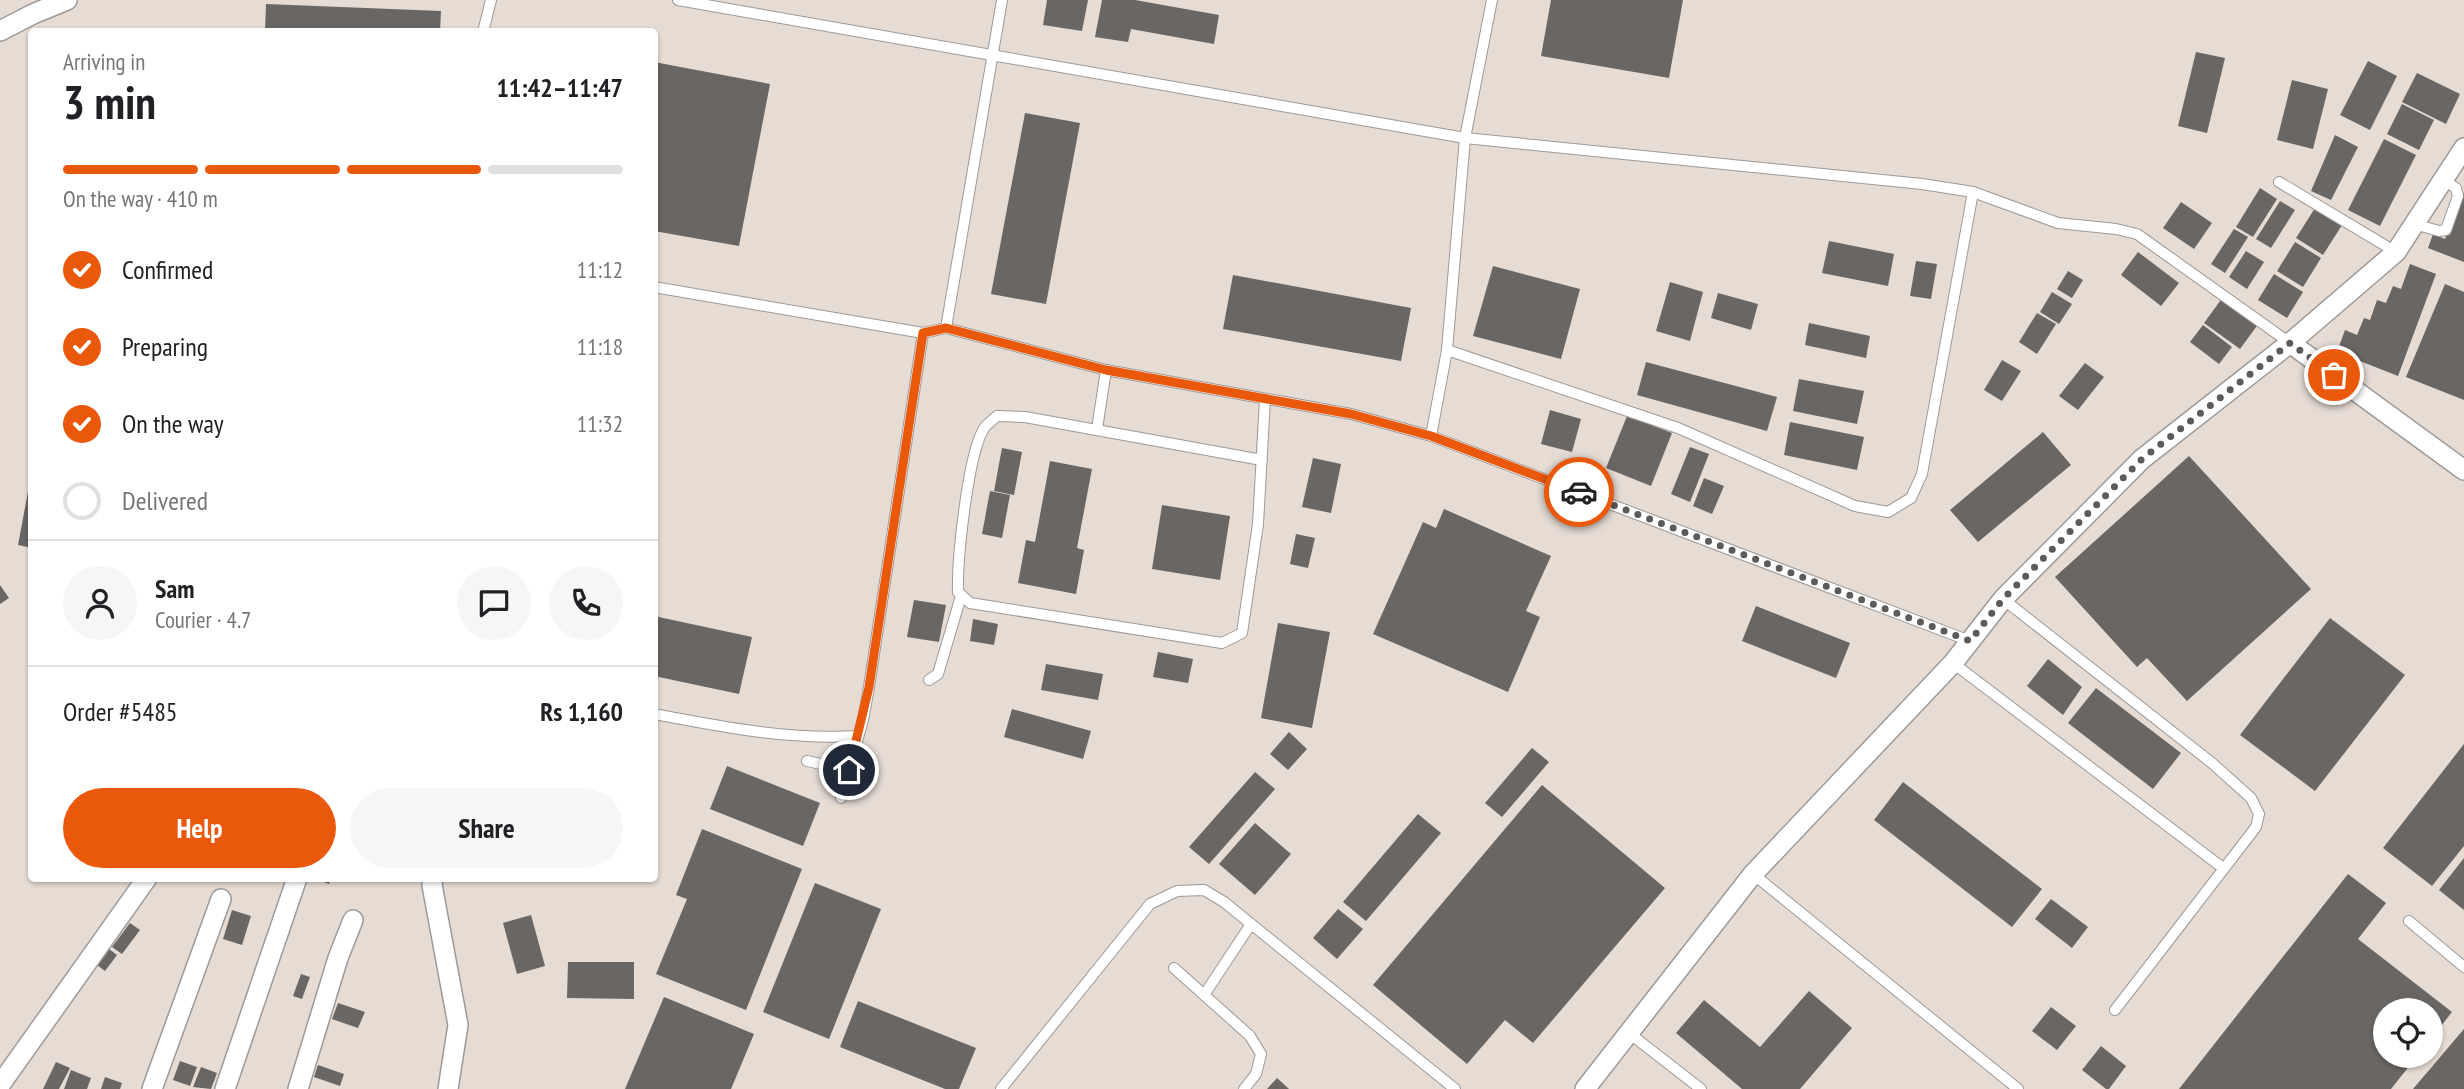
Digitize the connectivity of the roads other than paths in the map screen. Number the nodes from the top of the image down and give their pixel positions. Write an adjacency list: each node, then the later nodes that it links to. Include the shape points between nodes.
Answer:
1 (67, 0): 7 (street)
2 (491, 0): 6 (lane)
3 (678, 0): 8 (lane)
4 (1002, 0): 8 (lane)
5 (1492, 0): 9 (lane)
6 (484, 28)
7 (0, 31)
8 (993, 55): 9 (lane); 17 (lane)
9 (1465, 138): 13 (lane); 20 (lane)
10 (2464, 148): 11 (street)
11 (2443, 180): 14 (street); 14 (lane, via 2456,188 2458,196 2446,230)
12 (2279, 182): 15 (lane)
13 (1973, 192): 19 (lane, via 2058,223 2137,234); 20 (lane, via 1922,474 1911,498 1888,512 1855,506 1678,428)
14 (2414, 224): 15 (street)
15 (2396, 252): 19 (street)
16 (658, 288): 18 (lane)
17 (946, 328): 18 (lane); 21 (lane)
18 (923, 333): 33 (lane)
19 (2290, 343): 26 (street); 28 (street, via 2142,459)
20 (1447, 350): 24 (lane)
21 (1106, 370): 22 (lane); 23 (lane)
22 (1265, 399): 24 (lane, via 1351,414); 25 (lane)
23 (1097, 429): 25 (lane); 27 (lane, via 997,416 984,428 972,458 957,572)
24 (1431, 436): 29 (lane)
25 (1262, 460): 27 (lane, via 1242,633 1222,643 970,603)
26 (2464, 470)
27 (961, 596): 31 (lane, via 938,674)
28 (2003, 599): 29 (street); 37 (lane, via 2202,754 2251,798 2259,814 2256,827)
29 (1970, 641): 30 (street)
30 (1953, 663): 37 (lane); 38 (street)
31 (929, 680)
32 (658, 715): 33 (lane, via 817,738)
33 (858, 736): 35 (lane)
34 (807, 761): 35 (lane)
35 (849, 770): 36 (lane)
36 (841, 798)
37 (2223, 868): 49 (lane)
38 (1754, 874): 50 (street); 61 (lane)
39 (144, 882): 51 (street)
40 (297, 882): 53 (street)
41 (432, 882): 55 (street, via 458,1025)
42 (221, 899): 52 (street)
43 (354, 920): 54 (street)
44 (2409, 921): 46 (lane)
45 (1251, 924): 48 (lane); 56 (lane, via 1205,890 1177,891 1150,904); 58 (lane)
46 (2464, 967)
47 (1174, 968): 48 (lane)
48 (1204, 995): 57 (lane, via 1250,1036 1261,1054 1256,1074)
49 (2115, 1010)
50 (1629, 1033): 59 (street); 60 (lane)
51 (0, 1085)
52 (152, 1089)
53 (225, 1089)
54 (298, 1089)
55 (448, 1089)
56 (1001, 1089)
57 (1244, 1089)
58 (1455, 1089)
59 (1585, 1089)
60 (1701, 1089)
61 (2018, 1089)

